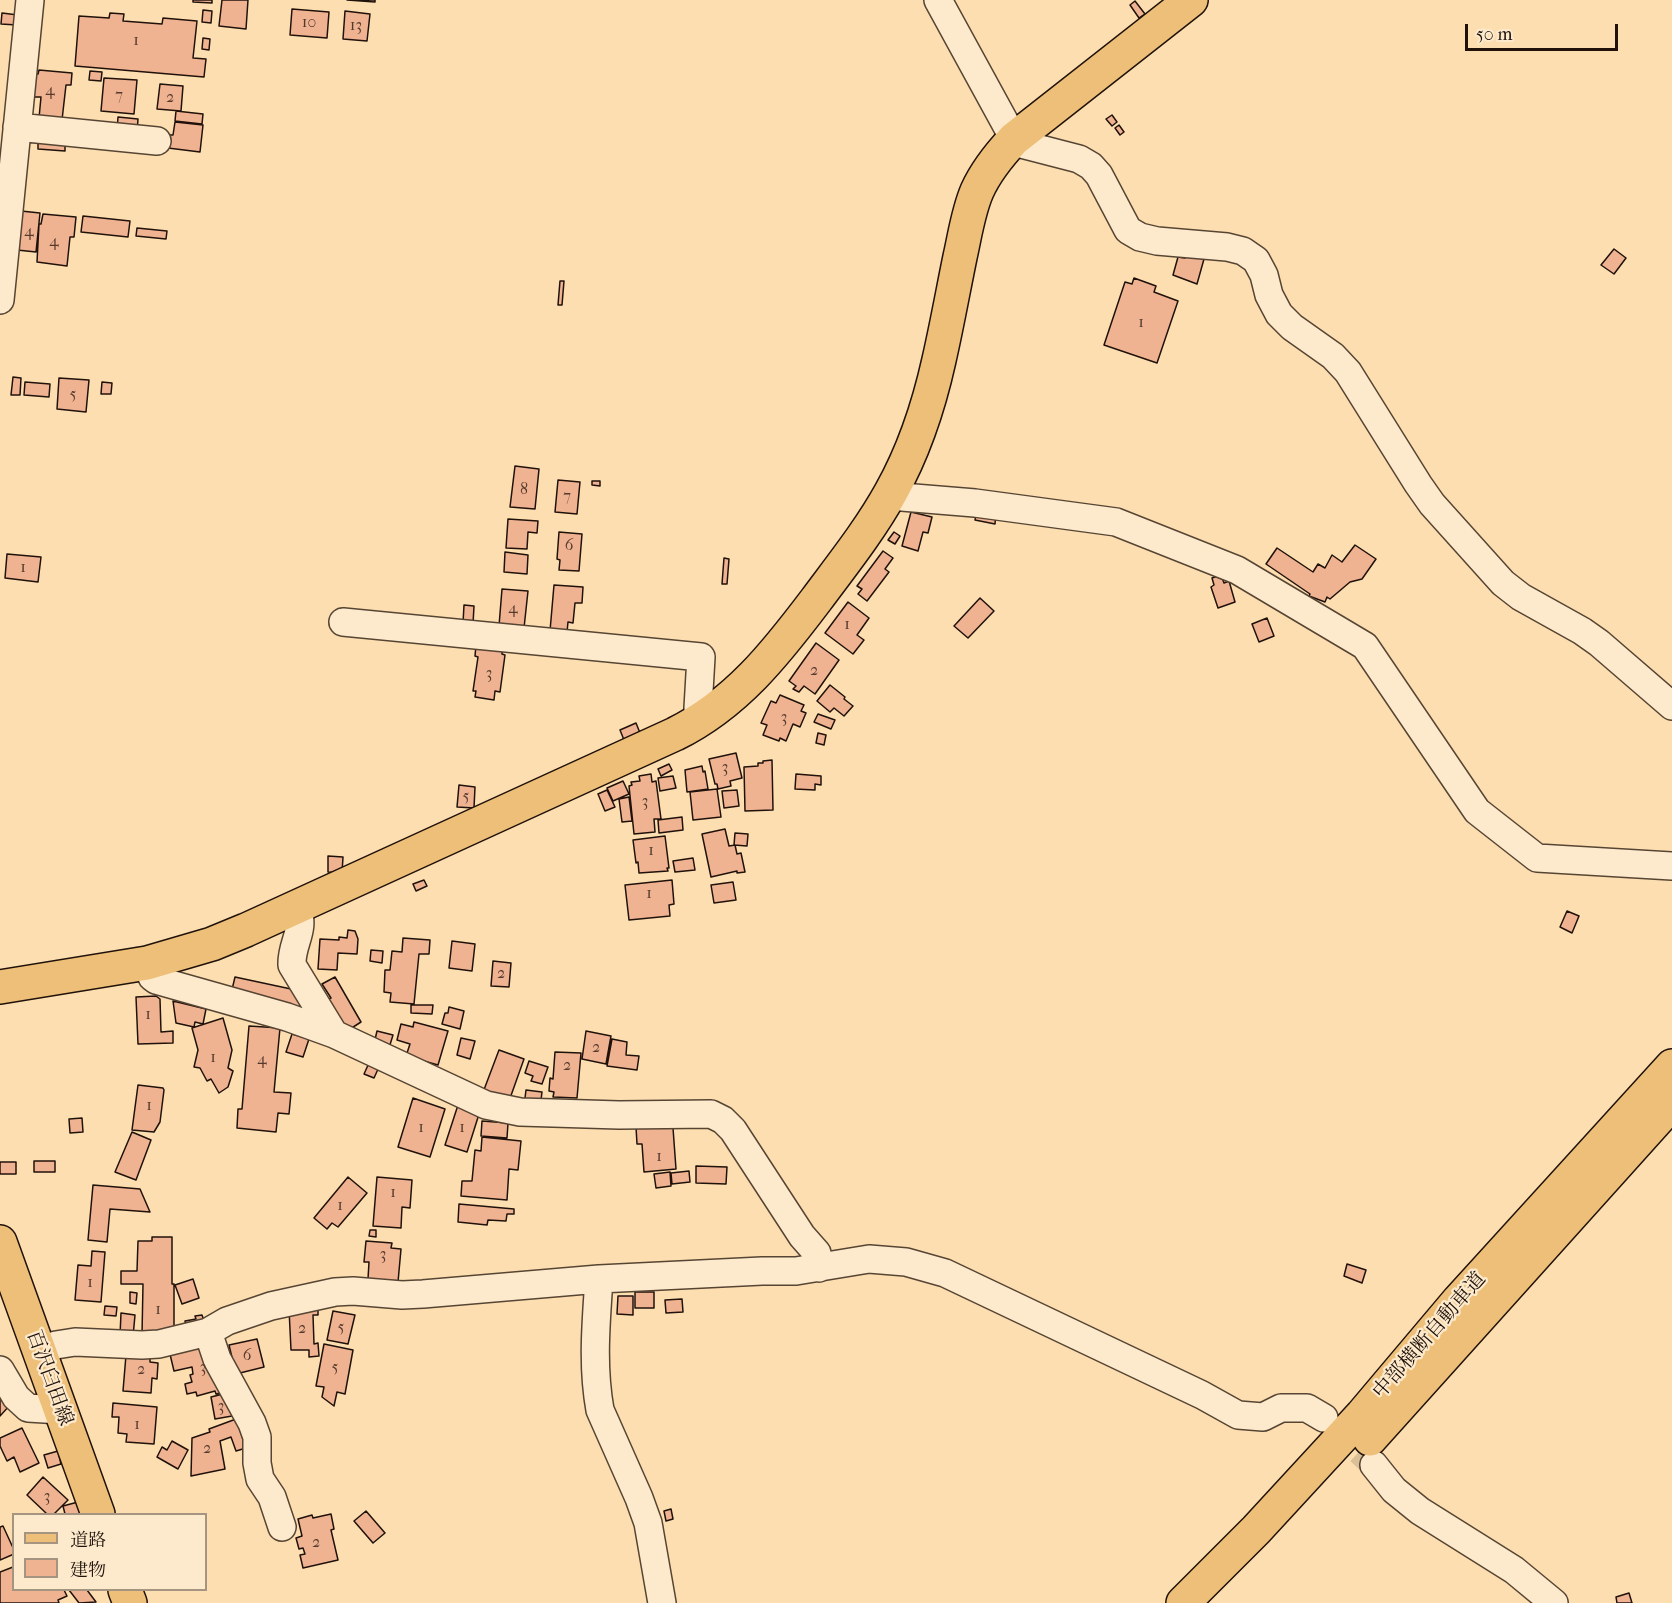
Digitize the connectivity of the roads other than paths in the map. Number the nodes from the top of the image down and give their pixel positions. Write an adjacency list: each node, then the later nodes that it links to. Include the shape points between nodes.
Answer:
1 (30, 0): 4 (street)
2 (938, 0): 6 (street)
3 (1191, 0): 6 (main road)
4 (12, 48): 5 (street)
5 (17, 127): 7 (street); 8 (street)
6 (1014, 139): 10 (main road, via 990,167 977,191 930,393 913,446); 12 (street, via 1091,166 1128,230 1140,237 1227,247 1256,260 1279,314 1348,372 1427,497 1503,583 1590,637)
7 (157, 141)
8 (3, 231): 9 (street)
9 (0, 300)
10 (891, 493): 13 (main road, via 785,641 747,684); 14 (street, via 1116,522 1237,570 1365,646 1477,811 1537,858)
11 (343, 622): 13 (street, via 701,657)
12 (1672, 706)
13 (701, 720): 15 (main road)
14 (1672, 866)
15 (297, 908): 16 (main road, via 212,944); 18 (street, via 300,929 291,965)
16 (147, 963): 17 (main road); 18 (street, via 156,980)
17 (0, 987)
18 (334, 1034): 22 (street, via 500,1108 619,1115 711,1114 733,1130 817,1253)
19 (1672, 1066): 33 (main road, 中部横断自動車道, via 1459,1300 1362,1415)
20 (1672, 1104): 34 (main road, 中部横断自動車道, via 1271,1547)
21 (0, 1242): 25 (main road, 百沢臼田線)
22 (819, 1268): 23 (street); 28 (street, via 869,1259 906,1262 945,1273 1238,1415 1263,1417 1281,1408 1307,1408)
23 (599, 1279): 24 (street, via 402,1295 335,1292 271,1306); 32 (street, via 594,1350 599,1403 648,1523)
24 (208, 1332): 25 (street, via 159,1344 75,1342); 31 (street, via 217,1359 252,1423 260,1479 272,1497)
25 (39, 1351): 27 (main road, 百沢臼田線)
26 (0, 1370): 27 (street, via 16,1397 28,1408)
27 (61, 1410): 30 (main road, 百沢臼田線)
28 (1324, 1418)
29 (1374, 1465): 35 (street, via 1394,1490 1420,1511 1514,1570)
30 (97, 1513)
31 (282, 1527)
32 (662, 1603)
33 (1183, 1603)
34 (1213, 1603)
35 (1554, 1603)

